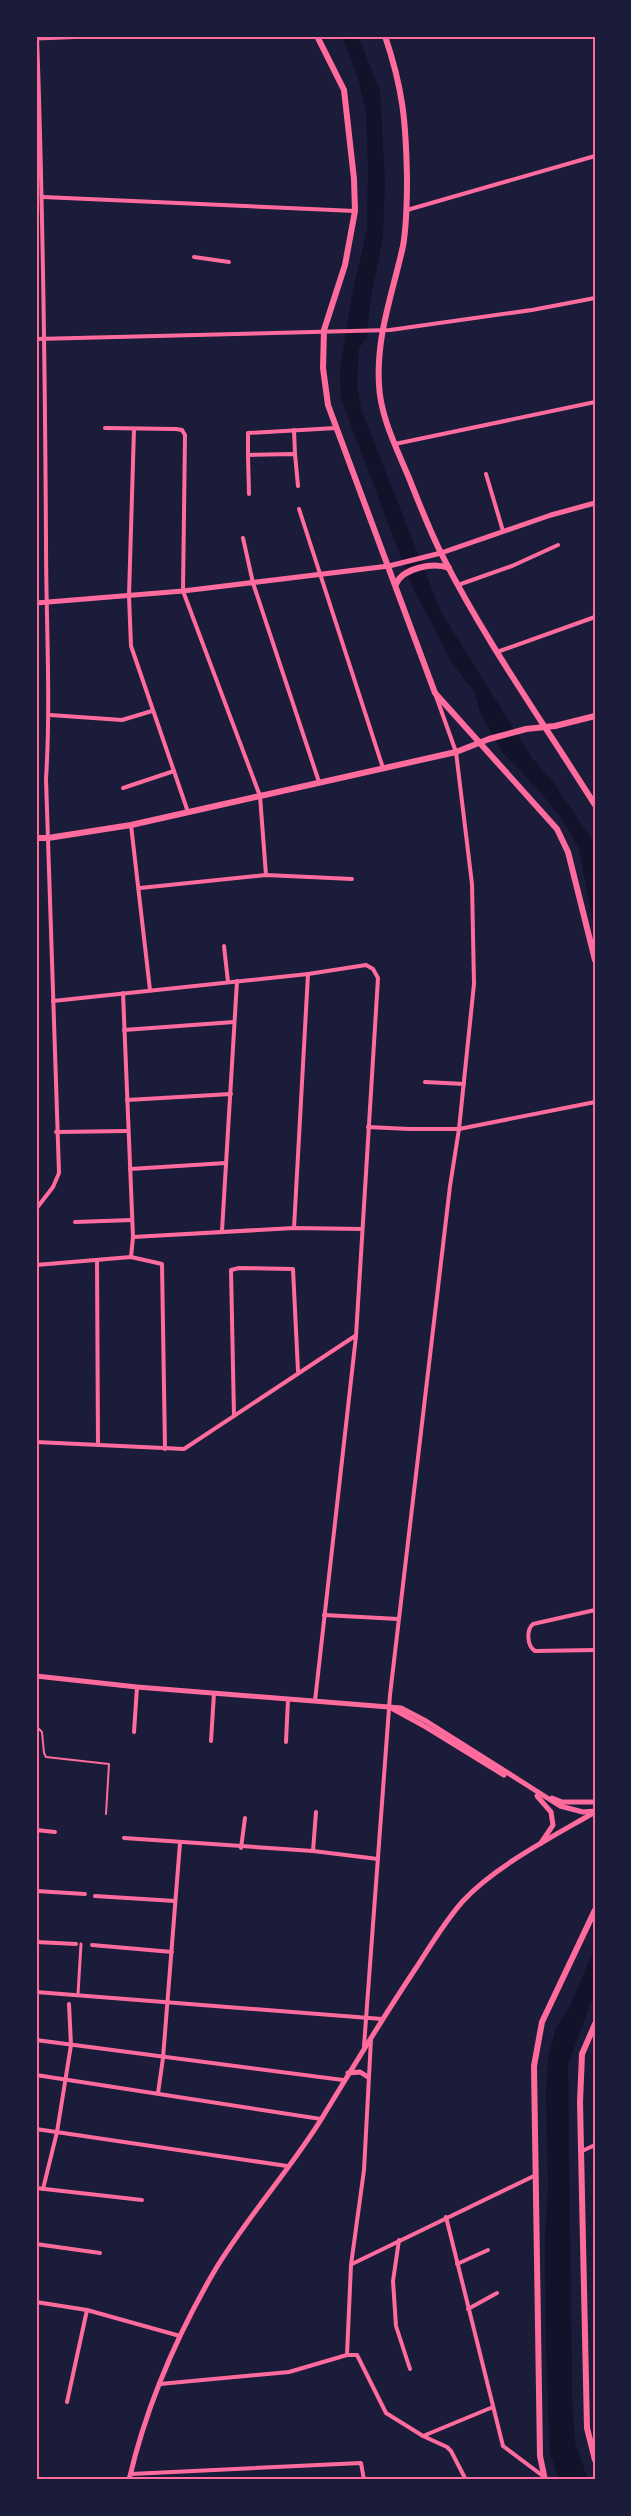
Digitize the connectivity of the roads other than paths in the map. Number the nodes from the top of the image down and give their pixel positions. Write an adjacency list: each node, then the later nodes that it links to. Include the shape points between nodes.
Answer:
1 (89, 36): 4 (street)
2 (317, 36): 8 (main road, via 344,90)
3 (385, 36): 7 (main road, via 404,104)
4 (36, 37): 6 (street)
5 (595, 156): 7 (street)
6 (43, 197): 8 (street); 15 (street)
7 (407, 210): 13 (main road)
8 (354, 211): 12 (main road, via 345,265)
9 (194, 257): 10 (street)
10 (230, 262)
11 (595, 298): 13 (street)
12 (324, 330): 13 (street); 15 (street); 18 (main road, via 323,368 328,405)
13 (382, 331): 21 (main road, via 379,387)
14 (36, 339): 15 (street)
15 (45, 340): 42 (street)
16 (595, 402): 21 (street)
17 (105, 428): 19 (street)
18 (337, 428): 20 (street); 33 (main road)
19 (134, 429): 39 (street, via 177,429 185,435); 40 (street)
20 (294, 430): 22 (street); 23 (street, via 248,433)
21 (395, 444): 32 (main road)
22 (295, 454): 23 (street); 25 (street)
23 (248, 455): 26 (street)
24 (486, 474): 29 (street)
25 (298, 486)
26 (249, 494)
27 (595, 503): 29 (street)
28 (299, 509): 35 (street)
29 (503, 531): 32 (street)
30 (243, 538): 36 (street)
31 (558, 545): 38 (street)
32 (441, 553): 33 (street); 34 (main road)
33 (388, 566): 35 (street); 37 (main road)
34 (449, 568): 37 (main road, via 430,566 404,573); 38 (main road)
35 (320, 575): 36 (street); 52 (street)
36 (253, 583): 39 (street); 54 (street)
37 (395, 584): 45 (main road)
38 (458, 585): 44 (main road)
39 (183, 591): 40 (street); 56 (street)
40 (129, 596): 42 (street); 46 (street, via 131,646)
41 (36, 603): 42 (street)
42 (46, 603): 47 (street)
43 (595, 617): 44 (street)
44 (497, 652): 49 (main road)
45 (435, 693): 50 (main road); 51 (street)
46 (152, 711): 47 (street, via 122,720); 53 (street)
47 (50, 715): 61 (street)
48 (595, 716): 49 (main road)
49 (546, 727): 50 (main road); 57 (main road)
50 (479, 743): 51 (main road); 66 (main road, via 557,829 568,852)
51 (456, 752): 52 (main road); 76 (street, via 472,884 474,984)
52 (383, 768): 54 (main road)
53 (174, 771): 55 (street); 58 (street)
54 (318, 782): 56 (main road)
55 (123, 788)
56 (260, 796): 58 (main road); 62 (street)
57 (595, 805)
58 (188, 812): 59 (main road)
59 (131, 825): 61 (main road); 64 (street)
60 (36, 838): 61 (main road)
61 (48, 838): 72 (street)
62 (266, 875): 63 (street); 64 (street)
63 (352, 879)
64 (140, 888): 70 (street)
65 (224, 946): 69 (street)
66 (595, 960)
67 (308, 974): 68 (street); 80 (street, via 366,965 378,978); 89 (street)
68 (237, 981): 69 (street); 73 (street)
69 (228, 982): 70 (street)
70 (150, 990): 71 (street)
71 (123, 993): 72 (street); 74 (street)
72 (53, 1000): 83 (street)
73 (234, 1022): 74 (street); 77 (street)
74 (124, 1030): 78 (street)
75 (425, 1082): 76 (street)
76 (464, 1084): 81 (street)
77 (231, 1094): 78 (street); 84 (street)
78 (127, 1100): 82 (street)
79 (595, 1102): 81 (street)
80 (368, 1127): 81 (street); 90 (street)
81 (459, 1129): 104 (street)
82 (128, 1131): 83 (street); 85 (street)
83 (56, 1132): 86 (street, via 57,1181)
84 (226, 1162): 85 (street); 91 (street)
85 (130, 1169): 87 (street)
86 (36, 1209)
87 (132, 1220): 88 (street); 92 (street)
88 (75, 1222)
89 (294, 1228): 90 (street); 91 (street)
90 (362, 1229): 96 (street)
91 (222, 1231): 92 (street)
92 (133, 1237): 93 (street)
93 (131, 1257): 94 (street); 101 (street, via 162,1264 164,1269)
94 (97, 1260): 95 (street); 100 (street)
95 (36, 1265)
96 (356, 1336): 97 (street); 103 (street)
97 (298, 1372): 98 (street); 98 (street, via 293,1269 231,1270)
98 (234, 1416): 101 (street, via 191,1446)
99 (36, 1442): 100 (street)
100 (98, 1444): 101 (street)
101 (165, 1449)
102 (595, 1610): 105 (street, via 532,1624 529,1629 529,1644 535,1651)
103 (324, 1615): 104 (street); 110 (street)
104 (398, 1619): 111 (street)
105 (595, 1650)
106 (36, 1676): 107 (street)
107 (137, 1687): 108 (street); 113 (street)
108 (214, 1694): 109 (street); 114 (street)
109 (288, 1699): 110 (street); 115 (street)
110 (315, 1702): 111 (street)
111 (389, 1708): 116 (street, via 401,1708 426,1721); 129 (street)
112 (36, 1726): 120 (lane, via 42,1732 46,1757 109,1764)
113 (134, 1732)
114 (211, 1741)
115 (286, 1742)
116 (539, 1795): 117 (street, via 562,1802); 119 (street, via 567,1809); 126 (street, via 551,1812 553,1825)
117 (595, 1802)
118 (316, 1812): 128 (street)
119 (595, 1812): 126 (street)
120 (106, 1814)
121 (245, 1818): 127 (street)
122 (36, 1830): 123 (street)
123 (55, 1832)
124 (124, 1838): 125 (street)
125 (180, 1843): 127 (street); 133 (street)
126 (538, 1846): 145 (street, via 464,1900)
127 (242, 1848): 128 (street)
128 (313, 1851): 129 (street)
129 (378, 1859): 144 (street)
130 (36, 1891): 131 (street)
131 (85, 1894)
132 (95, 1896): 133 (street)
133 (175, 1901): 138 (street)
134 (595, 1910): 164 (main road, via 542,2022 534,2066)
135 (36, 1942): 136 (street)
136 (78, 1944): 137 (street); 141 (street)
137 (92, 1945): 138 (street)
138 (172, 1952): 142 (street)
139 (36, 1992): 140 (street)
140 (69, 1994): 141 (street); 143 (street)
141 (78, 1994): 142 (street)
142 (167, 2003): 144 (street); 151 (street)
143 (69, 2004): 149 (street)
144 (366, 2017): 145 (street); 150 (street)
145 (382, 2019): 147 (street)
146 (595, 2024): 162 (main road, via 582,2054)
147 (371, 2037): 150 (street); 154 (street)
148 (36, 2040): 149 (street)
149 (71, 2044): 151 (street); 155 (street)
150 (364, 2049): 152 (street)
151 (163, 2058): 156 (street); 157 (street)
152 (348, 2073): 154 (street, via 360,2072); 156 (street)
153 (36, 2075): 155 (street)
154 (368, 2077): 174 (street, via 364,2170)
155 (66, 2079): 157 (street); 160 (street)
156 (343, 2080): 158 (street)
157 (158, 2093): 158 (street)
158 (321, 2119): 163 (street)
159 (36, 2129): 160 (street)
160 (57, 2132): 163 (street); 166 (street)
161 (595, 2145): 162 (street)
162 (580, 2152): 186 (main road, via 587,2428)
163 (286, 2166): 179 (street, via 215,2270)
164 (536, 2175): 168 (street); 188 (main road, via 540,2456)
165 (36, 2188): 166 (street)
166 (43, 2189): 167 (street)
167 (142, 2200)
168 (446, 2217): 169 (street); 173 (street)
169 (399, 2240): 174 (street); 181 (street, via 393,2281 395,2315)
170 (36, 2244): 172 (street)
171 (488, 2250): 173 (street)
172 (100, 2253)
173 (457, 2264): 177 (street)
174 (351, 2265): 180 (street)
175 (497, 2294): 177 (street)
176 (36, 2302): 178 (street)
177 (468, 2309): 184 (street)
178 (87, 2310): 179 (street); 183 (street)
179 (180, 2336): 182 (street)
180 (347, 2355): 182 (street, via 289,2372); 185 (street, via 357,2355 386,2413)
181 (410, 2369)
182 (160, 2384): 187 (street)
183 (68, 2402)
184 (493, 2407): 185 (street); 188 (street, via 503,2446)
185 (423, 2436): 190 (street, via 451,2451)
186 (595, 2457)
187 (130, 2477): 189 (street, via 361,2463)
188 (544, 2478)
189 (364, 2480)
190 (466, 2480)

